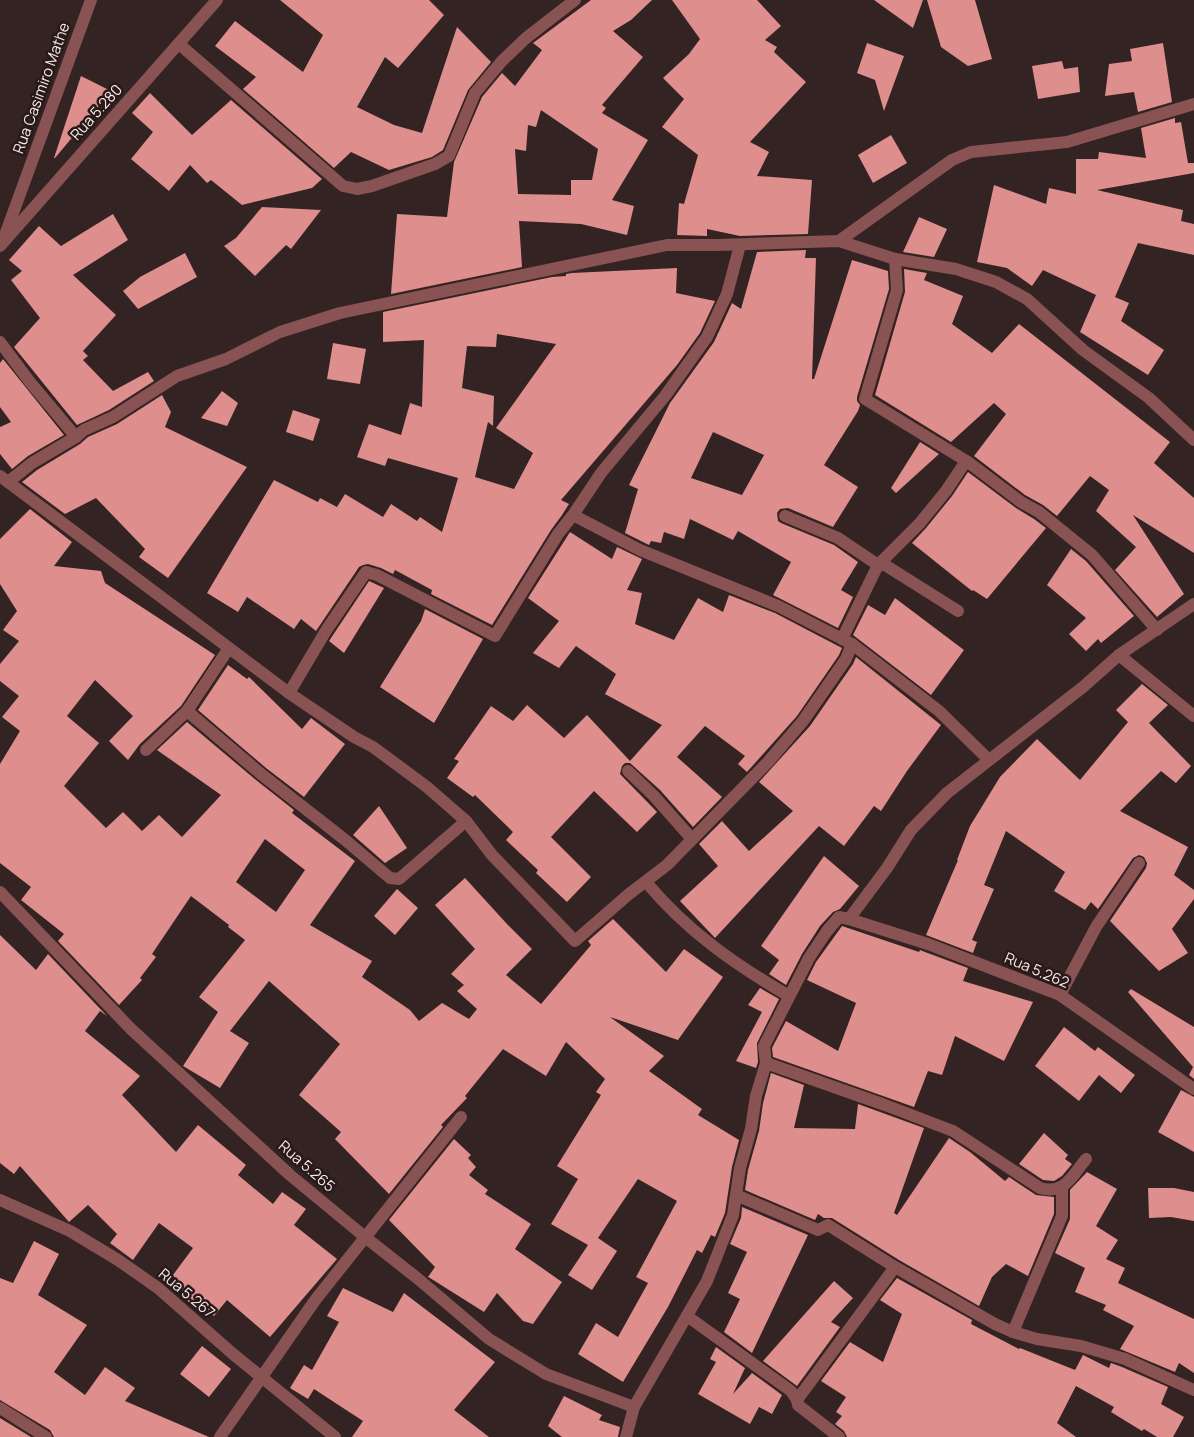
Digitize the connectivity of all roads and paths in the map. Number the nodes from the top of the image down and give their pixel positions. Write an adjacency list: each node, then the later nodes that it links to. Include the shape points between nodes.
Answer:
1 (91, 0): 7 (street, Rua Casimiro Mathe)
2 (217, 0): 4 (street, Rua 5.280)
3 (574, 0): 4 (street, via 526,38 475,94 449,156 435,164 357,189 343,186)
4 (179, 44): 7 (street, Rua 5.280)
5 (1194, 104): 6 (street, via 1067,142 971,152 952,160)
6 (839, 241): 8 (street); 9 (street)
7 (1, 244)
8 (740, 245): 11 (street, via 667,246 340,313 280,332 226,359 177,376); 15 (street, via 727,294 706,337 665,396 601,473)
9 (895, 259): 12 (street, via 956,269 996,282 1027,299 1083,350 1149,398); 13 (street, via 897,290 865,399)
10 (0, 342): 11 (street)
11 (76, 437): 14 (street)
12 (1194, 440)
13 (966, 461): 17 (street, via 920,523); 20 (street, via 1039,512 1092,555)
14 (4, 479): 22 (street)
15 (573, 514): 21 (street, via 640,550 778,606); 24 (street, via 495,636 378,575 366,572)
16 (785, 516): 17 (street, via 838,538)
17 (878, 566): 19 (street, via 885,565); 21 (street)
18 (1194, 604): 20 (street)
19 (958, 612)
20 (1156, 630): 23 (street)
21 (847, 641): 28 (street, via 939,711); 31 (street, via 846,659 803,722)
22 (229, 648): 24 (street); 25 (street)
23 (1119, 655): 26 (street); 28 (street)
24 (289, 693): 30 (street, via 373,747)
25 (187, 711): 27 (street); 30 (street, via 390,878 399,879)
26 (1194, 716)
27 (146, 750)
28 (989, 760): 35 (street, via 947,793 911,830)
29 (628, 771): 31 (street)
30 (466, 821): 33 (street, via 492,855 575,941)
31 (692, 839): 33 (street)
32 (1139, 863): 36 (street, via 1096,927)
33 (646, 882): 37 (street, via 703,939 743,969)
34 (0, 892): 45 (street, Rua 5.265, via 131,1028 290,1174)
35 (849, 919): 36 (street, Rua 5.262, via 928,944); 37 (street, via 839,917 827,931)
36 (1060, 995): 39 (street, Rua 5.262)
37 (789, 996): 38 (street, via 764,1046)
38 (766, 1063): 42 (street, via 952,1131 1040,1188 1050,1191); 43 (street)
39 (1194, 1088)
40 (461, 1117): 45 (street)
41 (1086, 1159): 42 (street)
42 (1062, 1188): 48 (street, via 1062,1216)
43 (736, 1195): 46 (street, via 818,1230 828,1225); 47 (street, via 733,1215 707,1281)
44 (0, 1200): 49 (street, Rua 5.267, via 70,1231 118,1260 158,1288)
45 (365, 1237): 49 (street); 52 (street, Rua 5.265, via 488,1339 546,1374)
46 (894, 1267): 48 (street); 51 (street)
47 (687, 1316): 51 (street, via 791,1391); 52 (street)
48 (1013, 1332): 50 (street, via 1125,1359)
49 (261, 1377): 55 (street); 56 (street, Rua 5.267)
50 (1194, 1390)
51 (797, 1400): 58 (street, via 798,1405)
52 (634, 1407): 57 (street)
53 (0, 1408): 54 (street)
54 (46, 1437)
55 (220, 1437)
56 (336, 1437)
57 (626, 1437)
58 (839, 1437)

